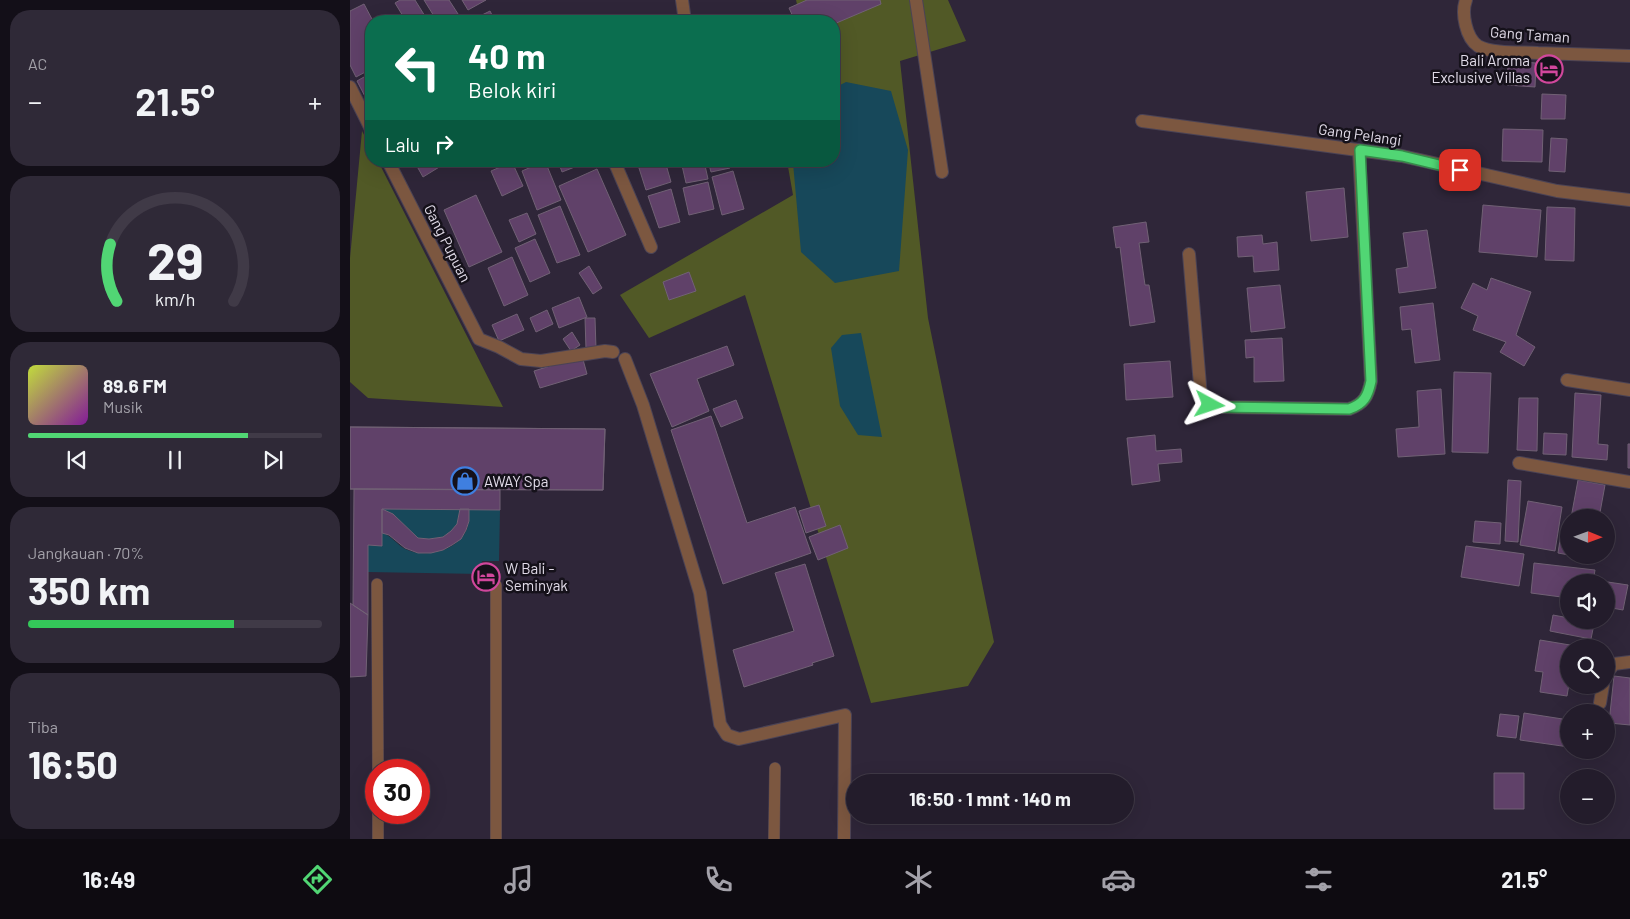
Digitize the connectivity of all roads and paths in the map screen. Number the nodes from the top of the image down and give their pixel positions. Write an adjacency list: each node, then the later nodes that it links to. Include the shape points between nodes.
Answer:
1 (682, 0): 4 (street)
2 (916, 0): 12 (street)
3 (1466, 0): 5 (street, Gang Taman, via 1469,37 1478,46 1511,52)
4 (684, 15)
5 (1630, 56)
6 (350, 87): 7 (street)
7 (365, 117)
8 (1142, 121): 9 (street, Gang Pelangi)
9 (1360, 150): 13 (street, Gang Pelangi, via 1402,156 1557,192); 15 (street, via 1371,381 1366,399 1359,406 1349,409 1217,407 1201,397)
10 (391, 167): 16 (street, Gang Pupuan, via 479,340 521,359 541,360)
11 (617, 167): 14 (street)
12 (942, 172)
13 (1630, 200)
14 (652, 247)
15 (1189, 254)
16 (613, 352)
17 (625, 359): 34 (street, via 643,405 700,593 720,724 727,735 739,739 845,715)
18 (1567, 380): 19 (street)
19 (1630, 390)
20 (1519, 463): 21 (street)
21 (1630, 482)
22 (377, 584): 28 (lane)
23 (496, 585): 32 (lane)
24 (1630, 662): 25 (street)
25 (1615, 664)
26 (1602, 694): 27 (street)
27 (1600, 703)
28 (378, 759)
29 (775, 768): 33 (lane)
30 (378, 824): 31 (lane)
31 (378, 839)
32 (496, 839)
33 (774, 839)
34 (844, 839)

